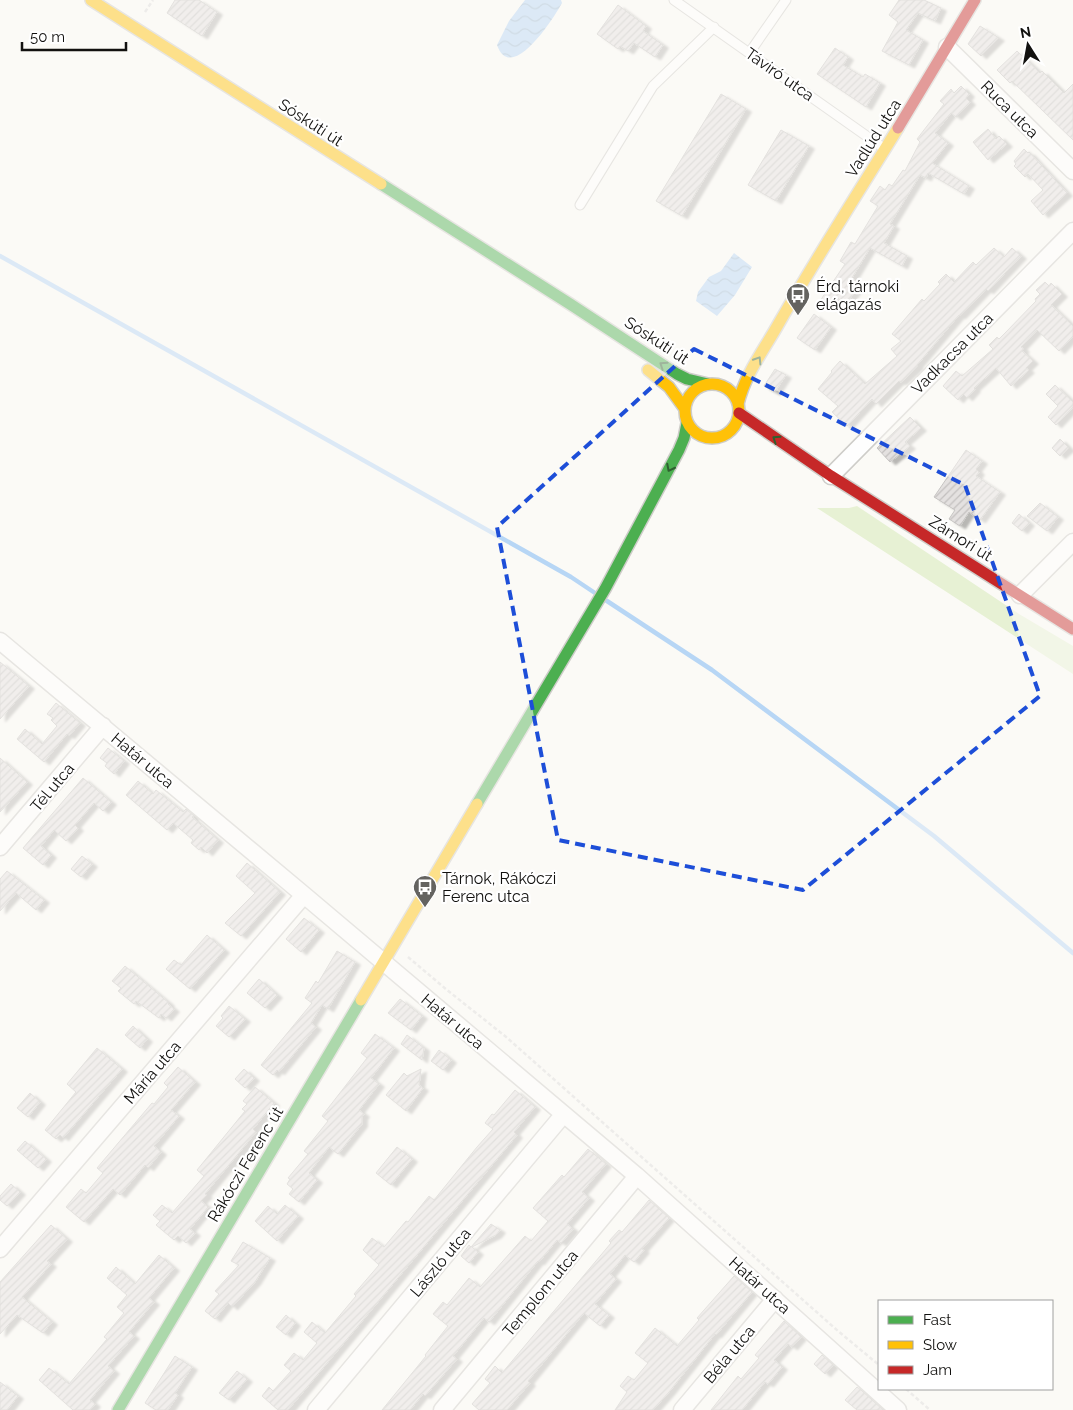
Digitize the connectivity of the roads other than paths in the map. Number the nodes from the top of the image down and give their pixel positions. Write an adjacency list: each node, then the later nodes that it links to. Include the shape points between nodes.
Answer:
1 (91, 0): 12 (street, Sóskúti út)
2 (674, 0): 5 (lane, Táviró utca)
3 (786, 0): 7 (lane)
4 (975, 0): 6 (street, Vadlúd utca)
5 (714, 27): 7 (lane, Táviró utca); 10 (lane, via 653,86)
6 (947, 46): 8 (street, Vadlúd utca); 9 (street, Ruca utca)
7 (750, 52): 8 (lane, Táviró utca)
8 (885, 149): 13 (street, Vadlúd utca)
9 (1073, 171)
10 (580, 205)
11 (1073, 230): 25 (street, Vadkacsa utca)
12 (514, 270): 16 (street, Sóskúti út, one-way to 12, via 677,374); 18 (street, Sóskúti út, via 668,385)
13 (796, 291): 14 (street, Vadlúd utca); 17 (street, Vadlúd utca, one-way to 13, via 741,388)
14 (749, 352)
15 (730, 373): 16 (street)
16 (712, 384): 17 (street, via 732,393); 18 (street, via 701,386 690,395)
17 (739, 408): 20 (street, via 734,427); 25 (street, Zámori út, one-way to 17)
18 (685, 409): 19 (street)
19 (687, 423): 22 (street, via 696,434); 27 (street, one-way to 27, via 679,450)
20 (723, 436): 21 (street); 22 (street)
21 (736, 437)
22 (710, 438): 23 (street)
23 (698, 450)
24 (776, 452): 25 (street, Zámori út)
25 (831, 476): 29 (street, Zámori út)
26 (677, 478): 27 (street)
27 (634, 538): 35 (street, Rákóczi Ferenc út)
28 (1073, 542): 29 (street)
29 (1020, 595): 30 (street, Zámori út)
30 (1073, 629)
31 (0, 641): 32 (street, Határ utca)
32 (103, 726): 33 (street, Tél utca); 34 (street, Határ utca)
33 (0, 847)
34 (304, 895): 35 (street, Határ utca); 38 (street, Mária utca)
35 (383, 962): 36 (street, Határ utca); 40 (street, Rákóczi Ferenc út)
36 (563, 1115): 37 (street, Határ utca); 41 (street, László utca)
37 (637, 1176): 39 (street, Határ utca); 42 (street, Templom utca)
38 (0, 1250)
39 (775, 1299): 43 (street, Béla utca); 44 (street, Határ utca)
40 (118, 1410)
41 (316, 1410)
42 (442, 1410)
43 (682, 1410)
44 (898, 1410)

